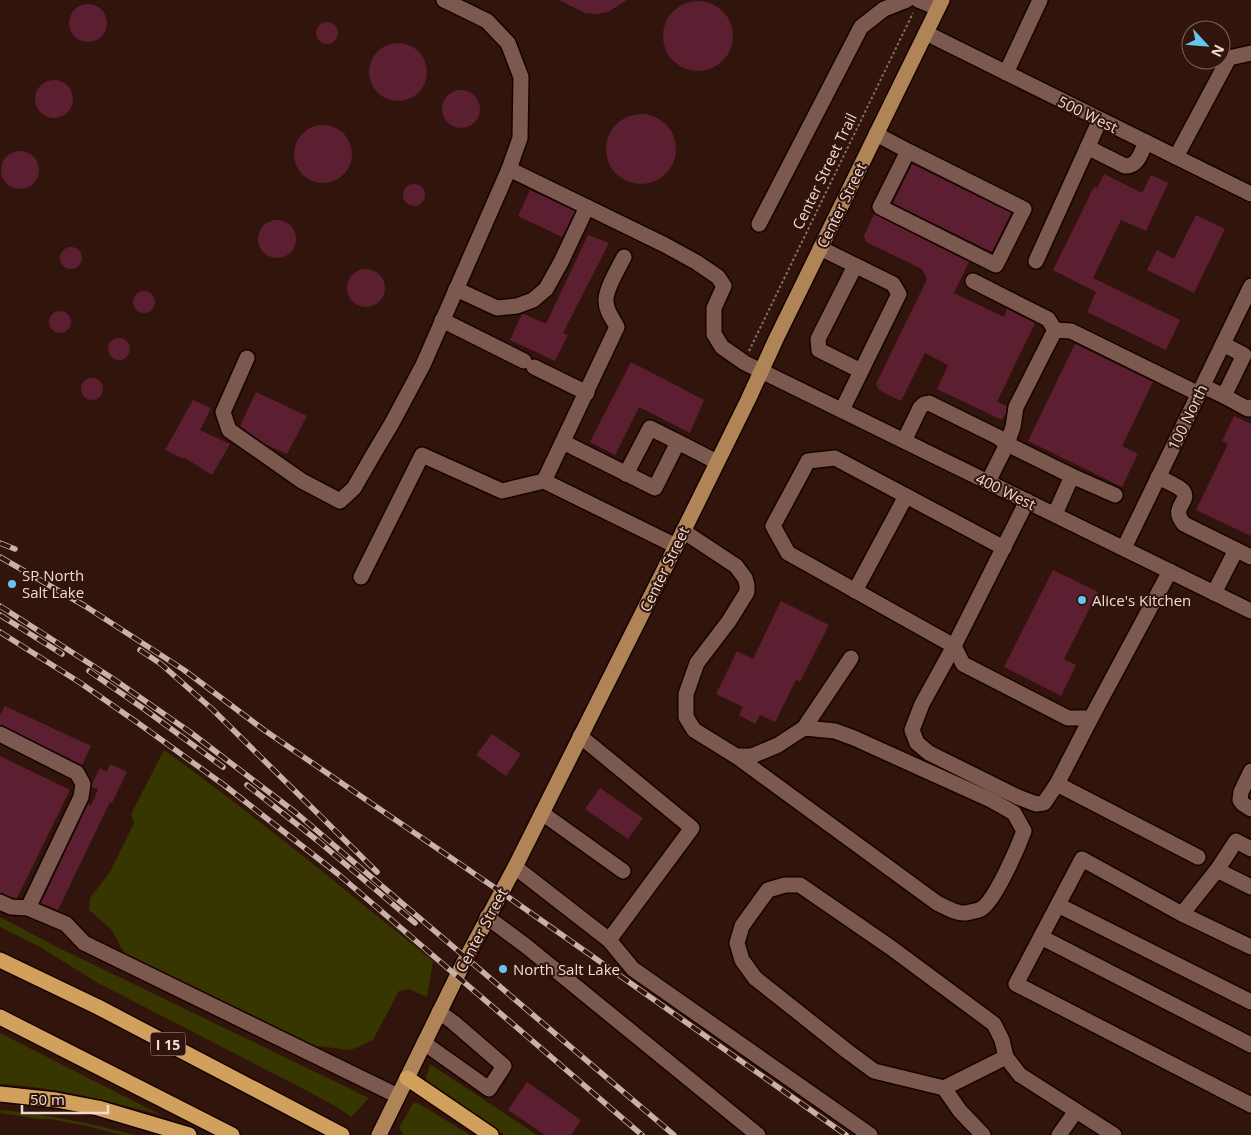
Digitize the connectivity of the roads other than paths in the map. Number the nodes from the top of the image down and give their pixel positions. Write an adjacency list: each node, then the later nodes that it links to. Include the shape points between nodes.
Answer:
1 (444, 0): 15 (street, via 487,21 508,43 521,77 520,138)
2 (907, 0): 18 (street, via 884,8 861,27)
3 (919, 0): 5 (street)
4 (1040, 0): 8 (street)
5 (940, 4): 6 (main road, Center Street)
6 (926, 33): 8 (street, 500 West); 10 (main road, Center Street)
7 (1251, 53): 14 (street, via 1229,58)
8 (1006, 73): 9 (street, 500 West)
9 (1100, 120): 11 (street, 500 West); 12 (street)
10 (876, 134): 13 (street); 19 (main road, Center Street)
11 (1146, 142): 12 (street, via 1135,164 1130,166); 14 (street, 500 West)
12 (1088, 146): 21 (street)
13 (908, 151): 13 (street, via 880,208 996,266 1024,209)
14 (1176, 157): 16 (street, 500 West)
15 (509, 169): 17 (street); 25 (street)
16 (1251, 194)
17 (587, 207): 25 (street, via 546,289 533,300 497,308); 31 (street, 400 West, via 665,245 718,277 724,286 714,308 714,334 722,347)
18 (759, 224)
19 (820, 248): 22 (street); 31 (main road, Center Street)
20 (624, 257): 34 (street, via 606,301 618,327)
21 (1036, 261)
22 (855, 266): 32 (street, via 893,284 899,294); 32 (street, via 818,339 819,350)
23 (973, 282): 27 (street, via 1048,319)
24 (1251, 286): 28 (street, 100 North)
25 (456, 289): 26 (street)
26 (442, 320): 30 (street, via 392,423 354,488 340,500 302,480 228,430 223,412); 34 (street)
27 (1055, 330): 33 (street, via 1071,331); 41 (street, via 1016,407)
28 (1223, 344): 29 (street); 33 (street, 100 North)
29 (1247, 357): 35 (street)
30 (247, 358)
31 (761, 370): 37 (street, 400 West); 42 (main road, Center Street)
32 (861, 371): 37 (street)
33 (1201, 390): 35 (street); 45 (street, 100 North)
34 (587, 393): 39 (street)
35 (1224, 396): 36 (street, via 1248,409)
36 (1251, 407)
37 (842, 410): 38 (street, 400 West)
38 (904, 441): 41 (street, via 920,408 929,403); 47 (street, 400 West)
39 (563, 442): 43 (street); 46 (street)
40 (678, 442): 42 (street); 43 (street, via 650,428); 43 (street, via 655,488)
41 (1007, 444): 44 (street); 47 (street)
42 (717, 462): 52 (main road, Center Street)
43 (626, 474)
44 (1072, 476): 48 (street); 51 (street)
45 (1158, 477): 55 (street, 100 North); 56 (street, via 1182,490 1184,500 1178,512 1184,524)
46 (544, 481): 53 (street); 59 (street, via 502,491 422,455)
47 (988, 482): 50 (street, 400 West)
48 (1114, 495)
49 (906, 496): 54 (street); 60 (street); 60 (street, via 835,458 808,461 773,526 788,553)
50 (1027, 501): 51 (street, 400 West); 54 (street)
51 (1055, 514): 55 (street, 400 West)
52 (683, 531): 53 (main road, Center Street); 69 (street, via 736,566 747,585 729,622 697,663 686,694 686,717 694,730)
53 (676, 546): 68 (main road, Center Street)
54 (1004, 548): 63 (street)
55 (1124, 548): 58 (street, 400 West)
56 (1236, 550): 57 (street); 61 (street)
57 (1251, 557)
58 (1170, 571): 61 (street, 400 West); 65 (street)
59 (361, 577)
60 (855, 591): 63 (street)
61 (1214, 593): 62 (street, 400 West)
62 (1251, 610)
63 (954, 646): 65 (street, via 963,664 1068,718); 71 (street, via 922,704 912,730 917,743 929,753 1036,804 1044,803)
64 (851, 658): 66 (street)
65 (1091, 718): 71 (street)
66 (804, 728): 69 (street, via 778,745 752,756); 69 (street, via 835,731 854,738 1014,812 1024,831 992,898 981,909 964,913 937,903)
67 (0, 734): 82 (street, via 77,773 83,784 81,797)
68 (580, 736): 73 (main road, Center Street); 86 (street, via 692,828)
69 (736, 756)
70 (1251, 771): 72 (street, via 1240,800)
71 (1057, 784): 75 (street)
72 (1251, 809)
73 (542, 813): 76 (main road, Center Street); 78 (street)
74 (1251, 849): 77 (street, via 1236,841)
75 (1198, 857)
76 (515, 867): 84 (main road, Center Street); 86 (street)
77 (1217, 870): 79 (street); 83 (street)
78 (623, 871)
79 (1251, 887)
80 (0, 902): 82 (street, via 11,907)
81 (1058, 905): 83 (street, via 1082,859); 85 (street); 89 (street)
82 (28, 908): 98 (street, via 66,924 84,943)
83 (1182, 914): 87 (street)
84 (487, 917): 90 (main road, Center Street); 106 (street)
85 (1041, 937): 93 (street); 99 (street, via 1016,984)
86 (609, 940): 107 (street, via 633,968)
87 (1251, 947)
88 (0, 960): 101 (highway, I 15, via 98,1007)
89 (1251, 1002)
90 (439, 1012): 92 (main road, Center Street); 92 (street, via 504,1066 489,1089)
91 (0, 1017): 103 (highway)
92 (424, 1043): 95 (main road, Center Street)
93 (1251, 1045)
94 (1006, 1057): 96 (street); 96 (street, via 994,1024 890,947 800,885 768,890 742,926 737,943 742,960 756,978 874,1071); 100 (street, via 1020,1075)
95 (407, 1078): 98 (main road, Center Street); 105 (highway)
96 (944, 1088): 108 (street)
97 (0, 1094): 102 (highway, via 98,1108)
98 (398, 1096): 104 (main road, Center Street)
99 (1251, 1104)
100 (1076, 1111): 109 (street); 110 (street)
101 (338, 1133)
102 (189, 1135)
103 (232, 1135)
104 (379, 1135)
105 (491, 1135)
106 (758, 1135)
107 (870, 1135)
108 (983, 1135)
109 (1059, 1135)
110 (1114, 1135)

